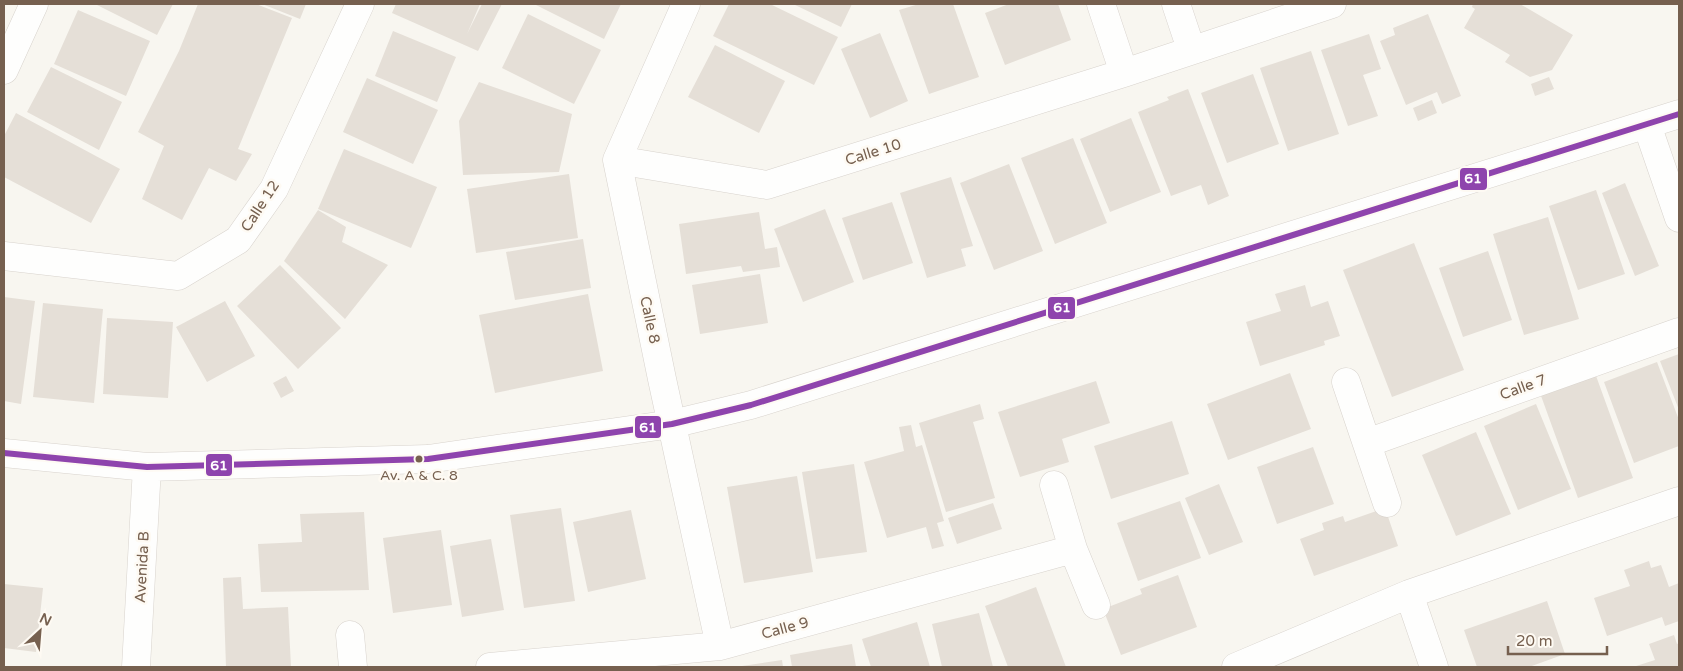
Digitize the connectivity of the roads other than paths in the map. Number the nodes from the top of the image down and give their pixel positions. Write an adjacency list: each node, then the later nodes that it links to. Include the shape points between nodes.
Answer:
1 (34, 4): 8 (street)
2 (360, 4): 14 (street, Calle 12, via 274,189 238,240 178,276)
3 (686, 4): 12 (street)
4 (1101, 4): 9 (street)
5 (1176, 4): 7 (street)
6 (1332, 4): 7 (street, Calle 10)
7 (1192, 49): 9 (street, Calle 10)
8 (4, 70)
9 (1124, 73): 12 (street, Calle 10, via 767,185)
10 (1679, 114): 11 (street)
11 (1647, 126): 13 (street); 17 (street, via 751,406)
12 (617, 160): 17 (street, Calle 8)
13 (1679, 218)
14 (4, 256)
15 (1679, 332): 18 (street, Calle 7)
16 (1346, 382): 18 (street)
17 (672, 424): 20 (street, via 428,459); 28 (street, Calle 8)
18 (1367, 442): 23 (street)
19 (4, 453): 20 (street)
20 (147, 467): 29 (street, Avenida B)
21 (1054, 485): 24 (street)
22 (1679, 500): 25 (street)
23 (1387, 502)
24 (1073, 549): 26 (street); 28 (street, Calle 9)
25 (1409, 594): 32 (street); 33 (street)
26 (1096, 605)
27 (350, 635): 30 (street)
28 (720, 646): 31 (street, Calle 9)
29 (136, 667)
30 (353, 667)
31 (490, 667)
32 (1236, 667)
33 (1434, 667)

